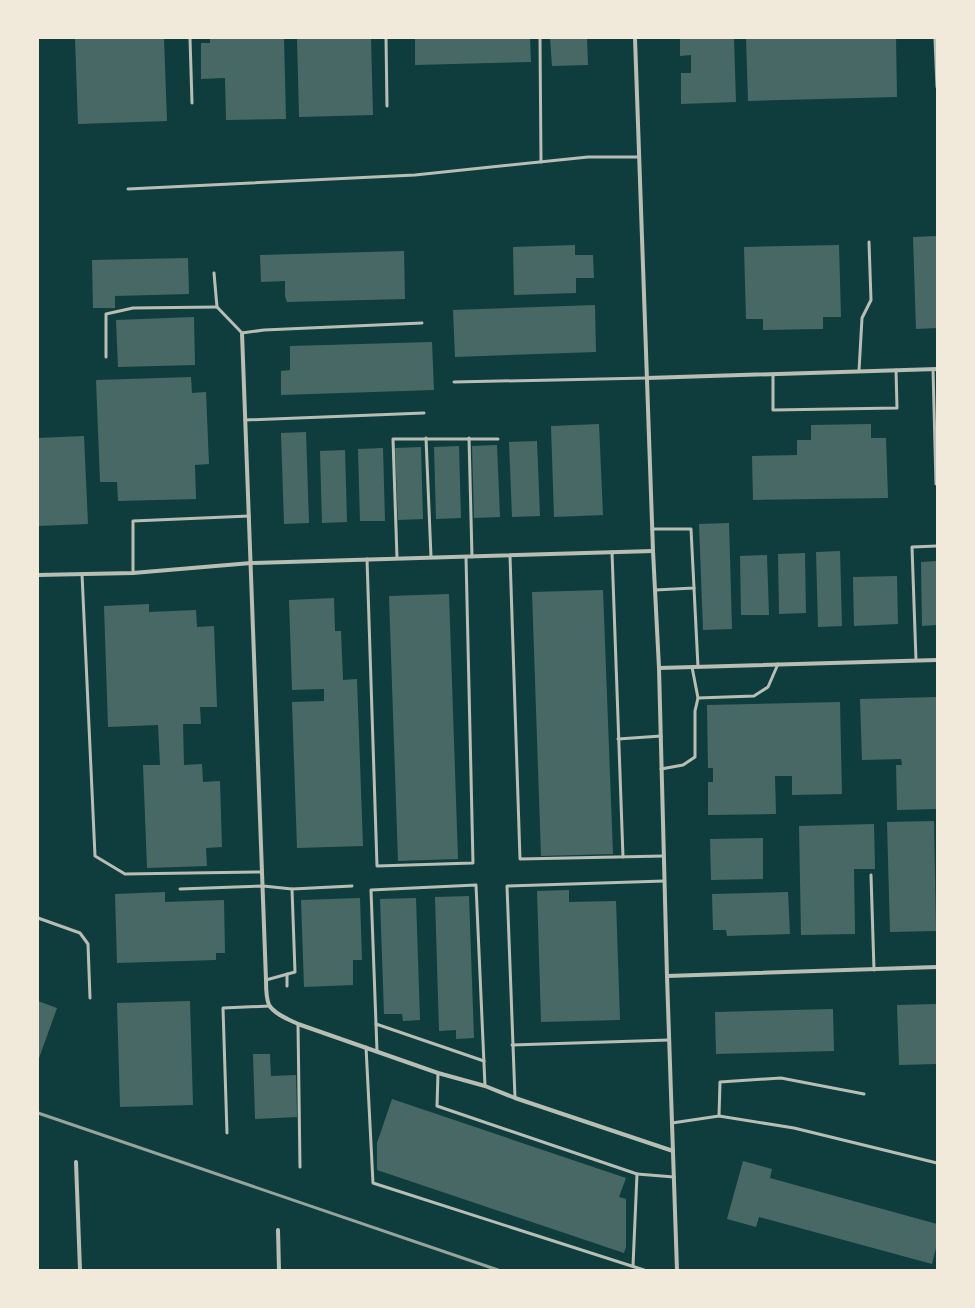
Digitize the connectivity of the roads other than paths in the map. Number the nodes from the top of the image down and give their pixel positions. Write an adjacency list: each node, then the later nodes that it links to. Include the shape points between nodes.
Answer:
1 (190, 38): 7 (lane)
2 (386, 38): 8 (lane)
3 (540, 38): 10 (lane)
4 (635, 38): 9 (street)
5 (935, 38): 6 (lane)
6 (936, 87)
7 (192, 103)
8 (387, 106)
9 (639, 157): 10 (lane, via 588,157); 22 (street)
10 (541, 162): 11 (lane, via 415,175)
11 (128, 189)
12 (870, 242): 20 (lane, via 871,300 862,318)
13 (214, 273): 14 (lane)
14 (217, 307): 16 (lane); 17 (lane, via 133,308 106,314)
15 (422, 323): 16 (lane)
16 (242, 333): 25 (street)
17 (106, 357)
18 (935, 369): 19 (street); 29 (lane)
19 (896, 370): 20 (street); 21 (lane, via 896,408 773,410)
20 (859, 371): 21 (street)
21 (773, 374): 22 (street)
22 (647, 378): 23 (lane); 31 (street)
23 (454, 382)
24 (424, 414): 25 (lane)
25 (245, 420): 30 (street)
26 (426, 438): 27 (lane); 38 (lane); 39 (lane, via 393,439)
27 (469, 438): 28 (lane); 36 (lane)
28 (498, 439)
29 (937, 484)
30 (249, 516): 41 (street); 42 (lane, via 132,521)
31 (652, 529): 33 (street); 45 (lane, via 691,529)
32 (937, 546): 47 (lane, via 912,547)
33 (653, 551): 34 (street); 46 (street)
34 (612, 552): 37 (street); 55 (lane)
35 (466, 556): 36 (street); 38 (street); 40 (lane, via 473,863 377,866)
36 (472, 556): 37 (street)
37 (510, 556): 58 (lane, via 520,859)
38 (431, 557): 39 (street)
39 (397, 558): 40 (street)
40 (367, 559): 41 (street)
41 (251, 563): 42 (street); 59 (street)
42 (133, 573): 43 (street)
43 (82, 574): 44 (street); 59 (lane, via 95,856 125,874)
44 (38, 576)
45 (694, 588): 46 (lane); 51 (lane)
46 (655, 590): 52 (street)
47 (916, 660): 48 (street); 49 (street)
48 (937, 660)
49 (778, 664): 51 (street); 53 (lane, via 768,687 754,696)
50 (692, 667): 51 (street); 52 (street); 53 (lane)
51 (698, 667)
52 (659, 668): 54 (street)
53 (698, 698): 56 (lane, via 695,711 695,757 684,765)
54 (661, 736): 55 (lane); 56 (street)
55 (618, 739): 58 (lane)
56 (662, 769): 57 (street)
57 (664, 856): 58 (lane); 61 (street)
58 (623, 857)
59 (262, 872): 62 (street)
60 (871, 875): 68 (lane)
61 (664, 881): 70 (street); 78 (lane, via 507,886)
62 (262, 886): 64 (lane); 65 (lane); 71 (street)
63 (352, 886): 65 (lane)
64 (180, 889)
65 (292, 889): 69 (lane, via 295,972)
66 (38, 918): 73 (lane, via 80,933 88,944)
67 (937, 967): 68 (street)
68 (874, 970): 70 (street)
69 (287, 974): 71 (lane); 72 (lane)
70 (667, 976): 77 (street)
71 (266, 980): 74 (street)
72 (287, 986)
73 (90, 998)
74 (270, 1006): 75 (street); 88 (lane, via 223,1008)
75 (298, 1024): 79 (street); 92 (lane)
76 (376, 1024): 80 (lane); 81 (lane); 81 (lane, via 370,890 476,885)
77 (669, 1040): 78 (lane); 87 (street)
78 (512, 1045): 85 (lane)
79 (366, 1047): 80 (street); 96 (lane, via 373,1183)
80 (377, 1051): 82 (street)
81 (484, 1061): 83 (lane)
82 (438, 1073): 83 (street); 93 (lane, via 437,1106)
83 (485, 1086): 85 (street)
84 (864, 1094): 86 (lane, via 781,1078 720,1082)
85 (515, 1098): 89 (street)
86 (719, 1116): 87 (lane); 91 (lane, via 794,1128)
87 (672, 1123): 89 (street)
88 (227, 1133)
89 (673, 1151): 94 (street)
90 (76, 1162): 97 (street)
91 (937, 1163)
92 (300, 1167)
93 (637, 1174): 94 (lane); 96 (lane)
94 (674, 1178): 100 (street)
95 (278, 1230): 98 (street)
96 (633, 1266): 99 (lane)
97 (80, 1270)
98 (279, 1270)
99 (644, 1270)
100 (677, 1270)

